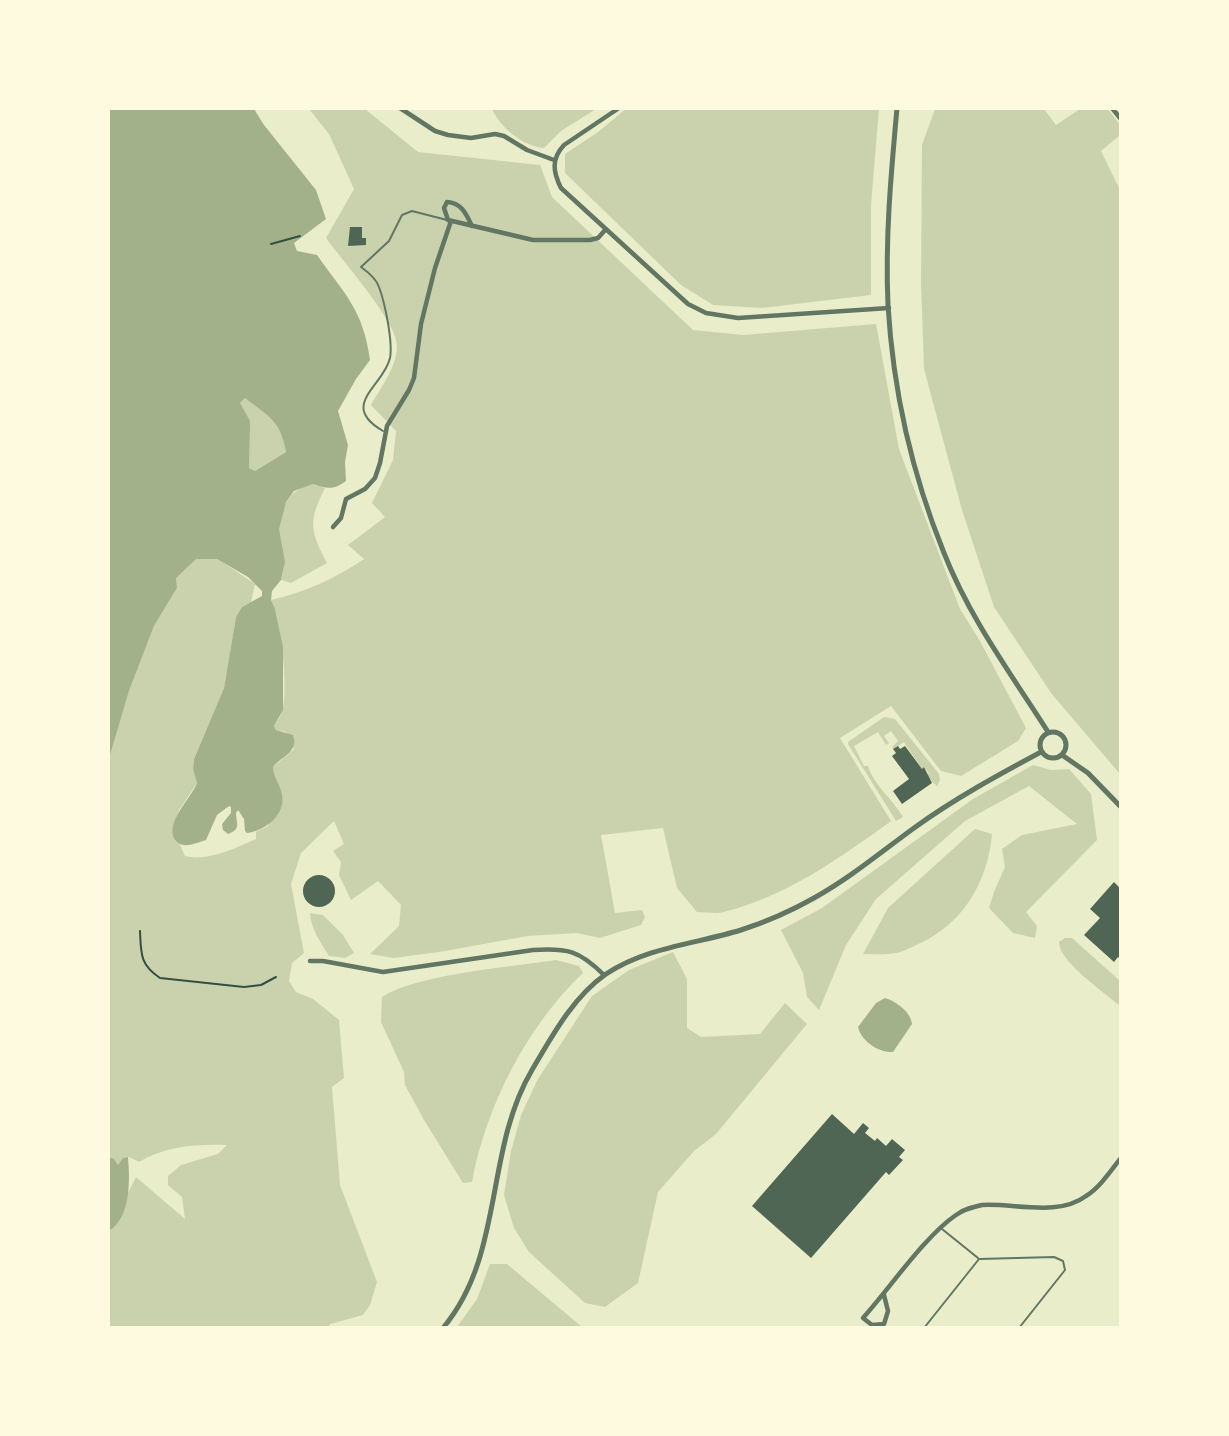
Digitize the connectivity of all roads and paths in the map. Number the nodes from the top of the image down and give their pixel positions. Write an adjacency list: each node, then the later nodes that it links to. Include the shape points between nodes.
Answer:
1 (400, 108): 6 (street, via 435,131 471,138 505,136)
2 (619, 108): 6 (street, via 564,145)
3 (897, 108): 12 (street)
4 (1112, 108): 5 (street)
5 (1121, 118)
6 (554, 160): 9 (street, via 561,188)
7 (449, 221): 8 (street); 8 (street, via 444,208 447,202 463,208); 13 (street, via 421,324 414,378); 13 (lane, via 412,211 402,215 389,241 361,267 379,287 390,343 386,368 366,395 363,407 368,418)
8 (472, 226): 9 (street, via 559,242 598,238)
9 (606, 229): 12 (street, via 688,304 706,313 738,318)
10 (300, 236): 11 (path)
11 (271, 244)
12 (889, 308): 15 (street, via 913,463 944,553 994,651)
13 (385, 432): 14 (street, via 375,478 346,499)
14 (333, 527)
15 (1048, 732): 16 (street, via 1041,738); 17 (street, via 1059,732 1066,740)
16 (1041, 752): 17 (street, via 1051,758); 21 (street, via 942,809 813,898 743,929 644,955)
17 (1062, 755): 18 (street)
18 (1121, 806)
19 (140, 931): 22 (path, via 143,962 160,978 244,987)
20 (310, 961): 21 (street, via 383,972 557,948 583,956)
21 (604, 975): 27 (street, via 578,1000 522,1089 501,1150 475,1275)
22 (276, 977)
23 (1121, 1159): 24 (street, via 1073,1204 982,1205 956,1214)
24 (941, 1228): 25 (lane); 26 (street)
25 (979, 1259): 28 (lane); 29 (lane, via 1055,1257 1063,1261 1065,1270)
26 (884, 1295): 26 (street, via 863,1318 873,1325 884,1324 887,1317)
27 (443, 1328)
28 (924, 1328)
29 (1019, 1328)

